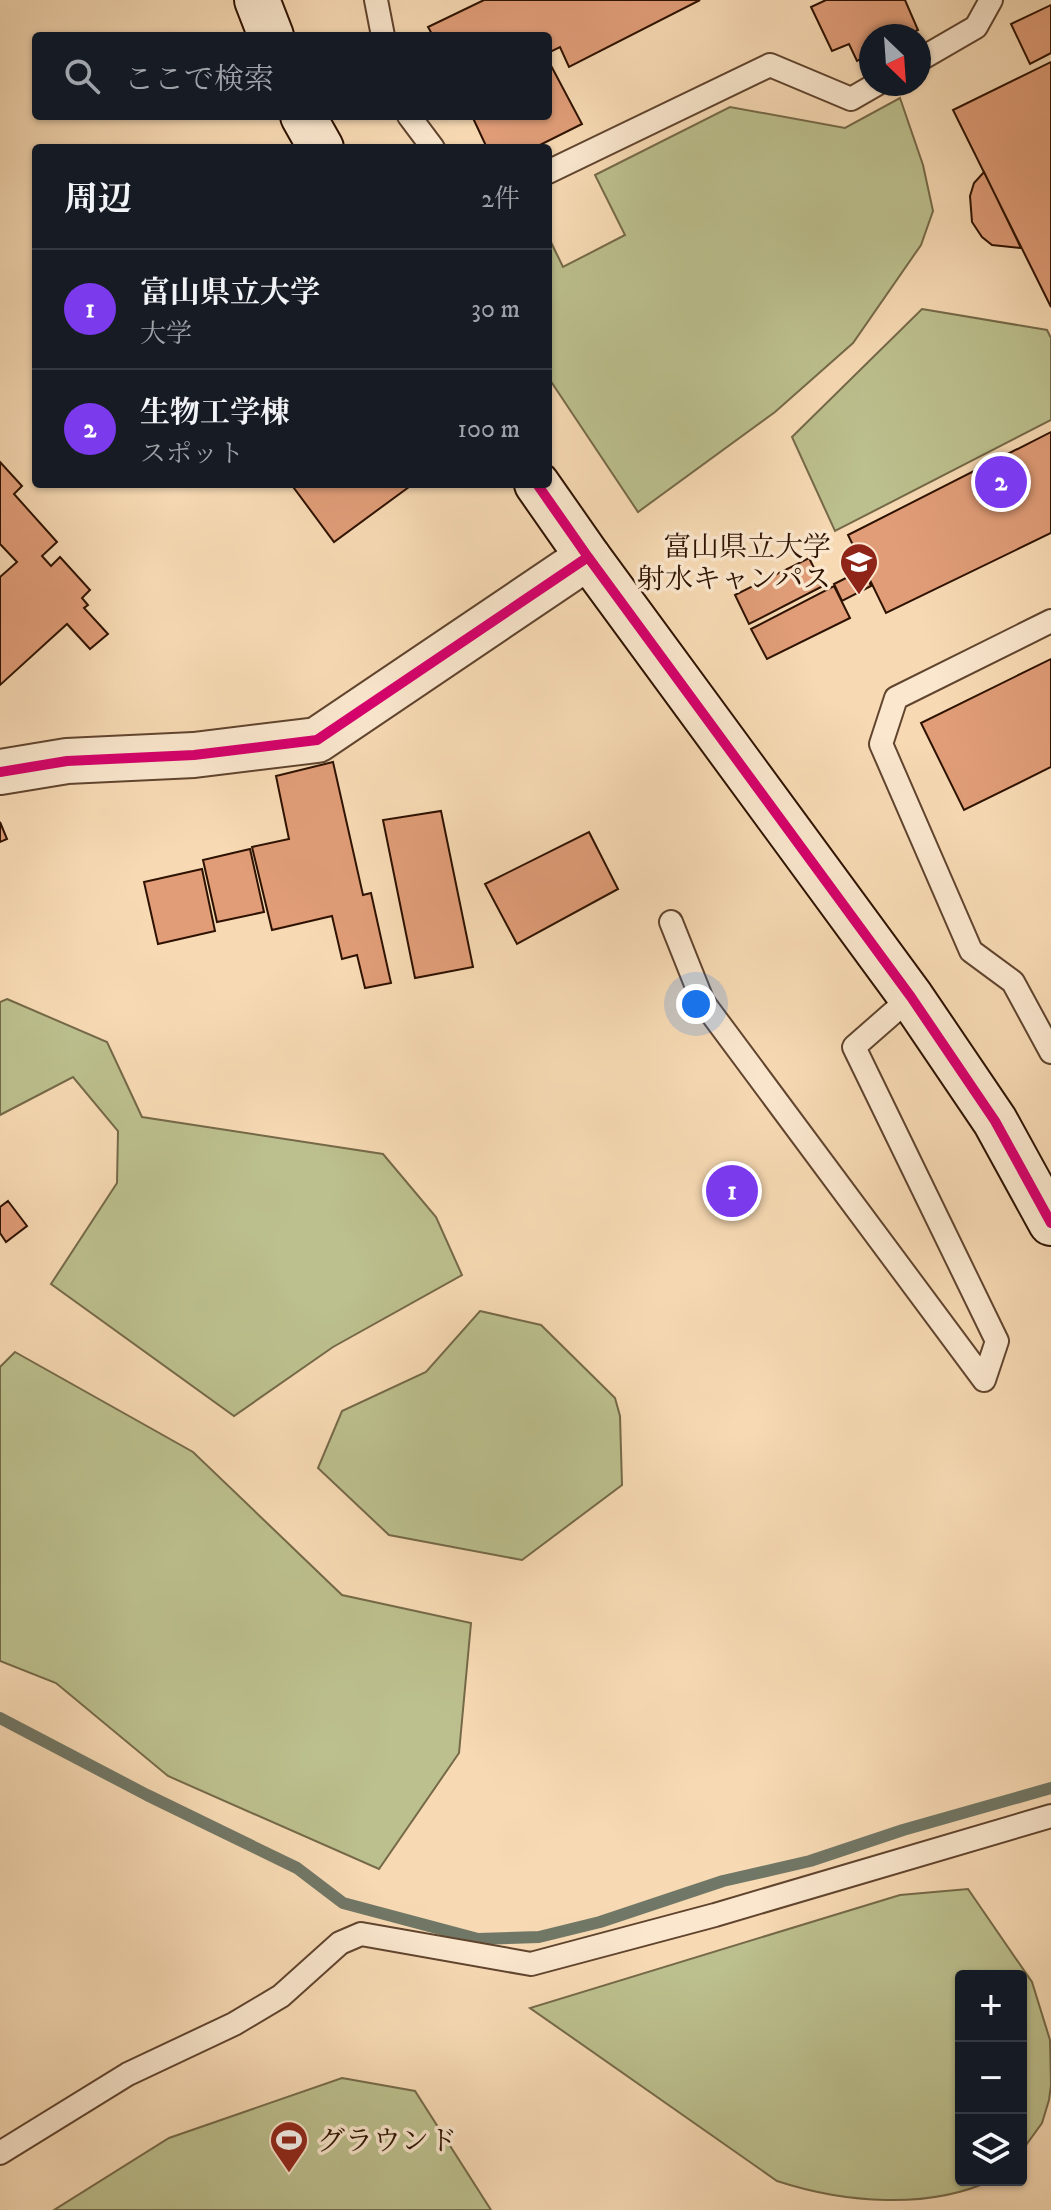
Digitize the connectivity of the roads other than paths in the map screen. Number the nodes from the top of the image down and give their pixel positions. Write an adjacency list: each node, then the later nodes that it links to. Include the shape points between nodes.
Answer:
1 (257, 0): 4 (street)
2 (376, 0): 5 (lane)
3 (991, 0): 6 (lane, via 976,27)
4 (269, 32)
5 (382, 32)
6 (931, 53)
7 (859, 94): 12 (lane, via 851,99 770,65)
8 (305, 120): 10 (street)
9 (412, 120): 11 (lane)
10 (319, 144)
11 (430, 144)
12 (552, 170)
13 (540, 488): 14 (street)
14 (588, 557): 16 (street, via 317,740 194,755 67,761); 18 (street)
15 (1051, 621): 19 (lane, via 896,698 881,744 971,951 1013,982)
16 (0, 772)
17 (671, 922): 18 (lane, via 703,1002 984,1380 997,1341 854,1047)
18 (911, 997): 20 (street, via 995,1121)
19 (1051, 1052)
20 (1051, 1223)
21 (1051, 1816): 22 (lane, via 531,1964 361,1934 340,1943 281,1996 128,2074)
22 (0, 2153)

